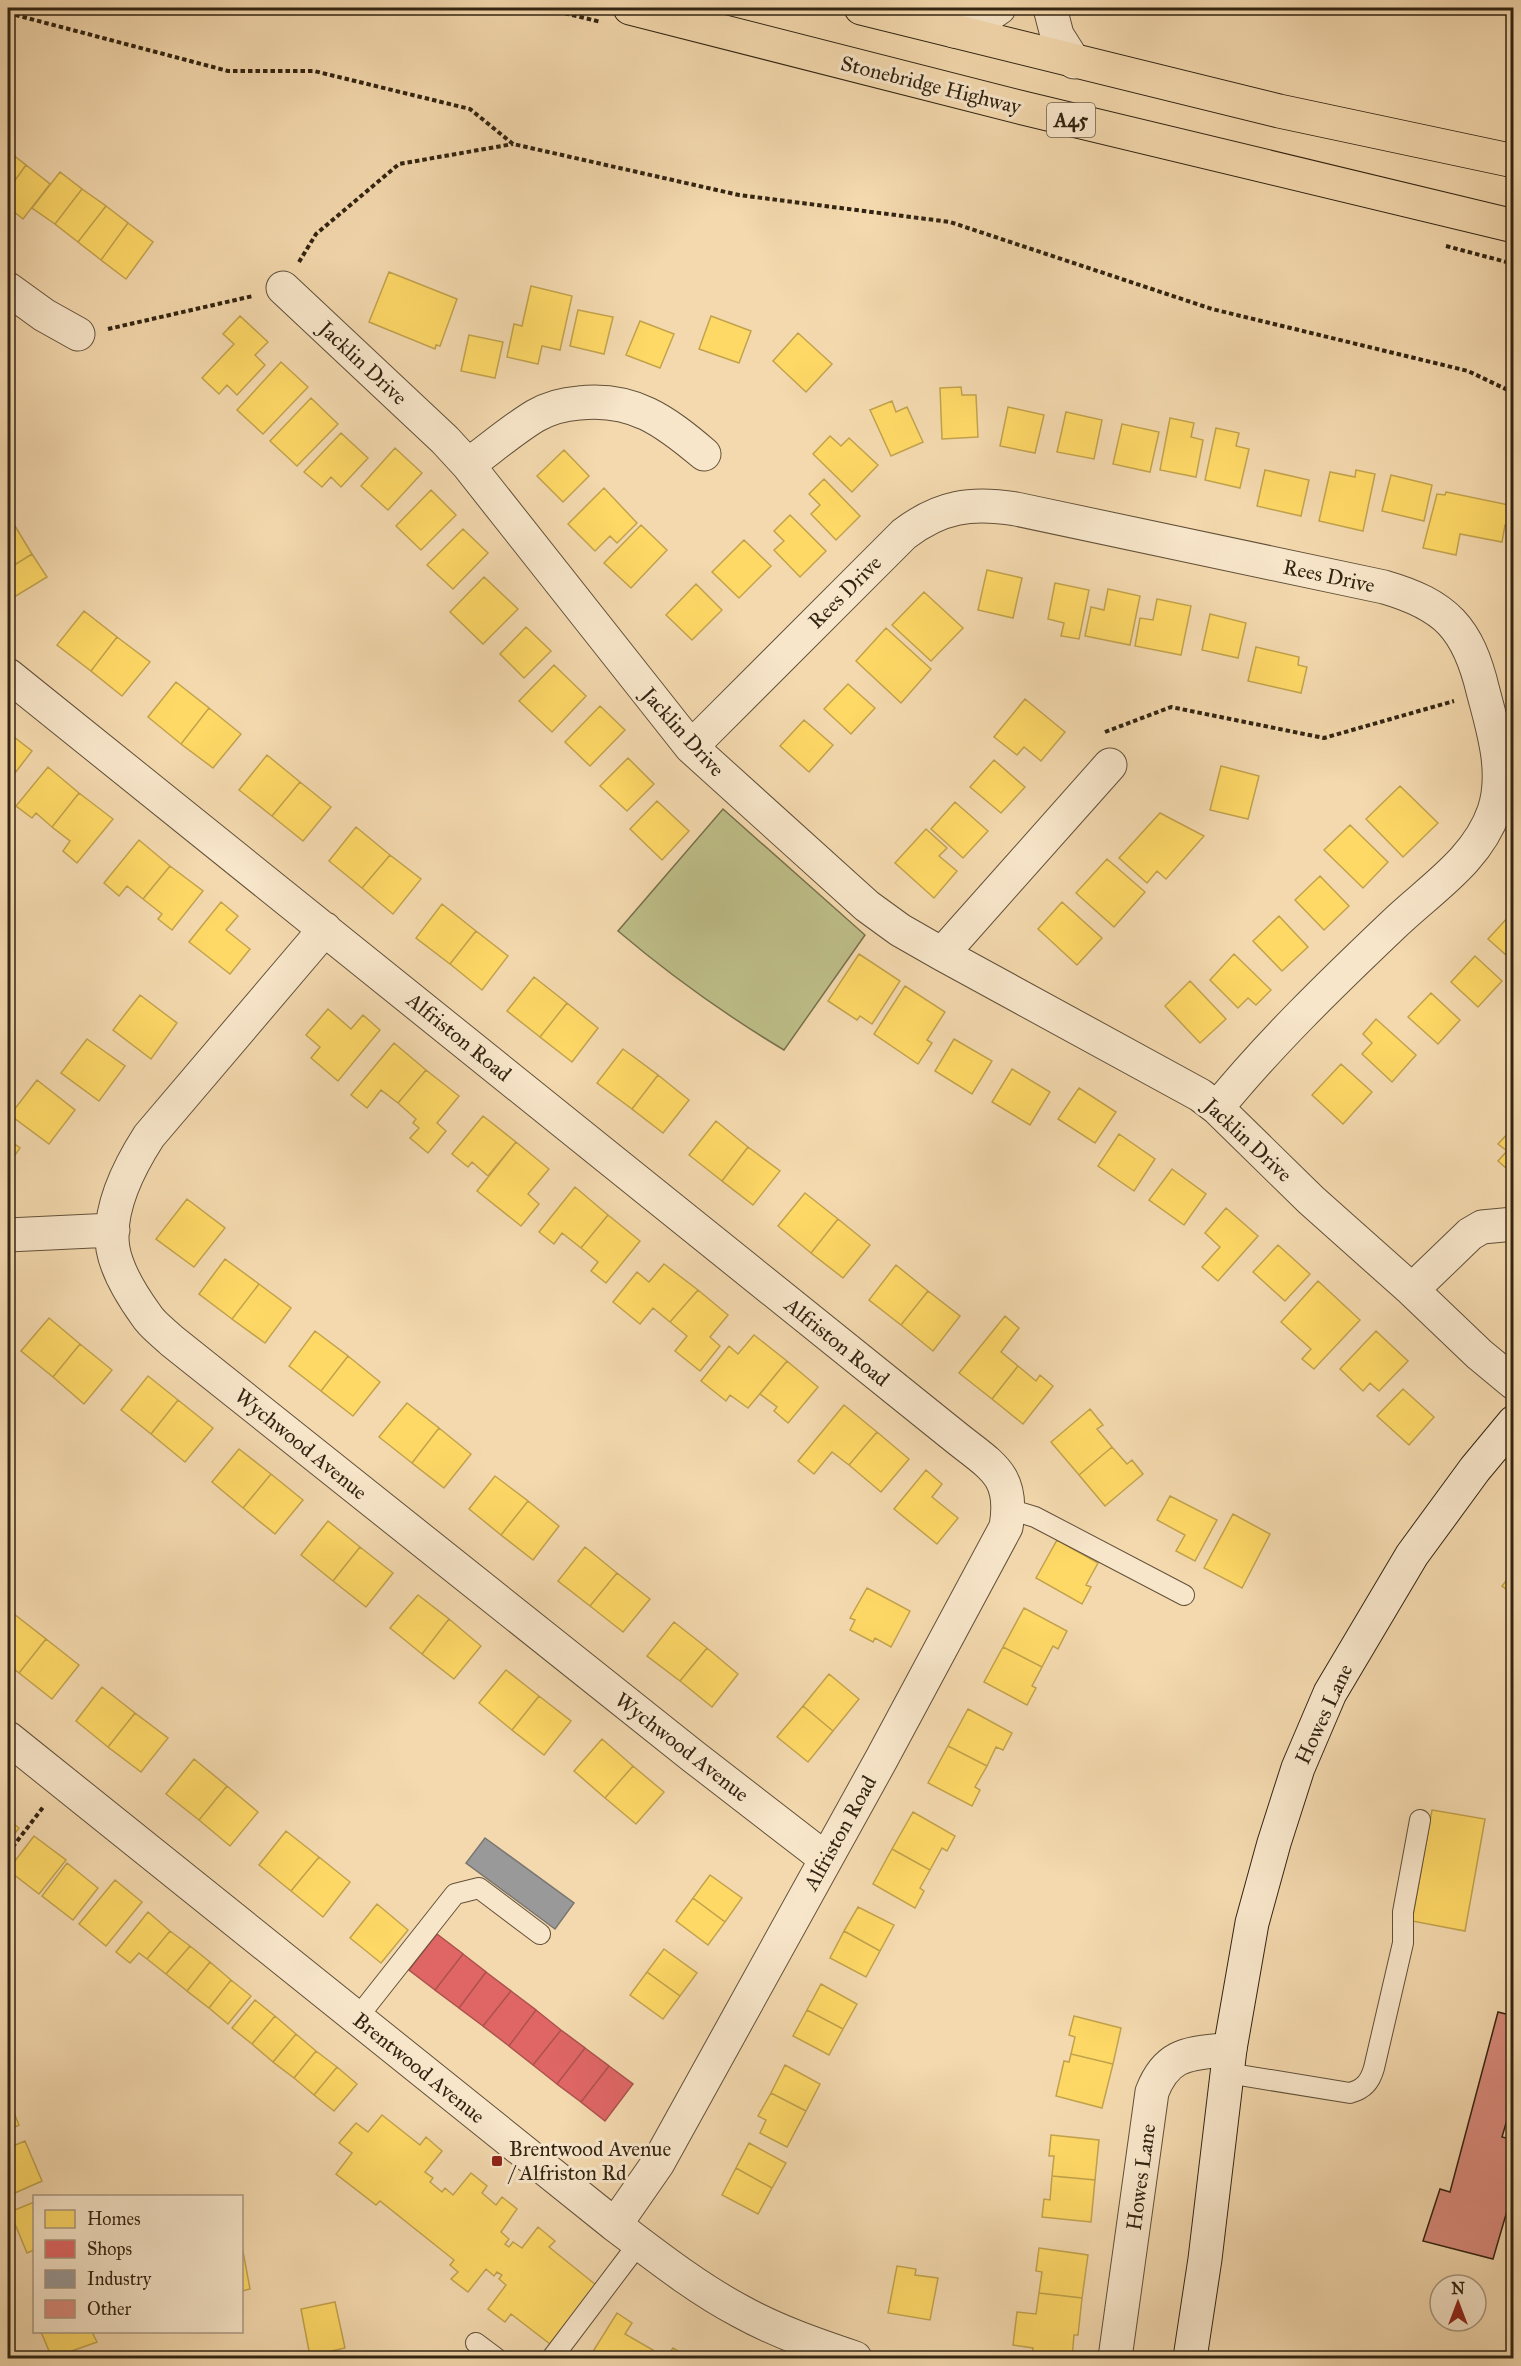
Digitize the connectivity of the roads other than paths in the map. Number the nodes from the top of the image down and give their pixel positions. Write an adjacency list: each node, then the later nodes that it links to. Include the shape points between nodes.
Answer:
1 (630, 8): 8 (highway, Stonebridge Highway / A45)
2 (861, 8): 5 (highway)
3 (999, 8): 5 (street, via 976,24)
4 (1050, 8): 6 (street, via 1057,35)
5 (954, 31): 6 (highway)
6 (1074, 62): 7 (highway)
7 (1514, 161)
8 (1514, 226)
9 (283, 288): 13 (street, Jacklin Drive)
10 (8, 289): 11 (street)
11 (78, 334)
12 (704, 454): 13 (street, via 673,428 642,411 624,404 588,402 552,408 535,416)
13 (468, 465): 15 (street, Jacklin Drive)
14 (8, 675): 17 (street, Alfriston Road)
15 (691, 747): 18 (street, Jacklin Drive, via 867,906); 19 (street, Rees Drive, via 904,534 936,513 974,505 1016,509 1384,587 1432,606 1452,622 1477,664 1497,748 1495,809 1469,856 1394,924 1252,1066)
16 (1110, 765): 18 (street)
17 (325, 929): 21 (street, Wychwood Avenue, via 149,1136 126,1181); 26 (street, Alfriston Road, via 980,1457 1002,1479)
18 (942, 954): 19 (street, Jacklin Drive, via 1200,1095)
19 (1217, 1108): 23 (street, Jacklin Drive, via 1311,1200)
20 (1514, 1224): 23 (street, via 1482,1227 1470,1234)
21 (113, 1230): 22 (street); 30 (street, Wychwood Avenue, via 113,1250 124,1280 146,1317 172,1341)
22 (8, 1236)
23 (1413, 1290): 24 (street, Jacklin Drive)
24 (1514, 1383)
25 (1514, 1422): 33 (street, Howes Lane, via 1412,1555 1330,1694 1298,1768 1252,1923)
26 (1009, 1509): 27 (lane, via 1035,1517); 30 (street, Alfriston Road, via 1006,1527)
27 (1184, 1595)
28 (8, 1738): 32 (street, Brentwood Avenue)
29 (1420, 1820): 33 (lane, via 1402,1912 1403,1943 1372,2078 1350,2093)
30 (826, 1859): 34 (street, Alfriston Road, via 658,2163)
31 (540, 1934): 32 (lane, via 479,1888 455,1894)
32 (357, 2018): 34 (street, Brentwood Avenue)
33 (1228, 2061): 40 (street, Howes Lane, via 1193,2053 1171,2061 1159,2074 1152,2092); 41 (street, Howes Lane)
34 (627, 2234): 36 (street, Brentwood Avenue, via 740,2312); 38 (lane)
35 (476, 2343): 37 (lane)
36 (817, 2352): 39 (street, Brentwood Avenue)
37 (496, 2358)
38 (552, 2358)
39 (855, 2358)
40 (1115, 2358)
41 (1190, 2358)

